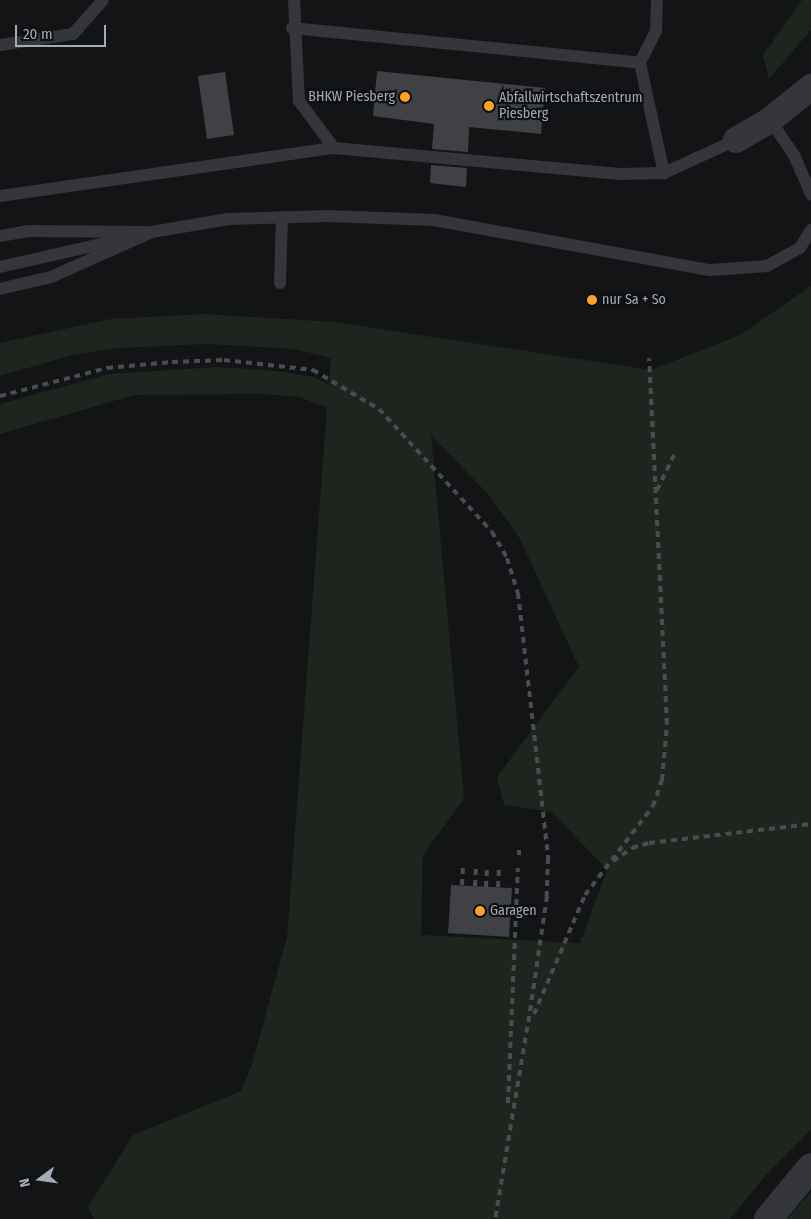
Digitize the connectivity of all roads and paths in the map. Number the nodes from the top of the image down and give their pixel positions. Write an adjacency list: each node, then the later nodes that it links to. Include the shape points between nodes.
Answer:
1 (103, 0): 5 (lane, via 73,34)
2 (294, 0): 4 (lane)
3 (657, 0): 6 (lane, via 656,31)
4 (292, 28): 6 (lane); 10 (lane, via 299,101)
5 (0, 45)
6 (640, 63): 11 (lane)
7 (811, 87): 8 (street)
8 (770, 120): 9 (street); 12 (lane, via 794,154)
9 (736, 140): 11 (lane)
10 (334, 148): 11 (lane, via 620,174); 13 (lane)
11 (664, 173)
12 (811, 194)
13 (0, 196)
14 (282, 217): 15 (lane, via 434,220 710,270 767,266 800,248); 16 (lane, via 228,219); 19 (lane)
15 (811, 230)
16 (152, 232): 17 (lane, via 29,231); 18 (lane); 20 (lane, via 51,277)
17 (0, 236)
18 (0, 267)
19 (280, 283)
20 (0, 289)
21 (811, 1167): 22 (street)
22 (768, 1219)

